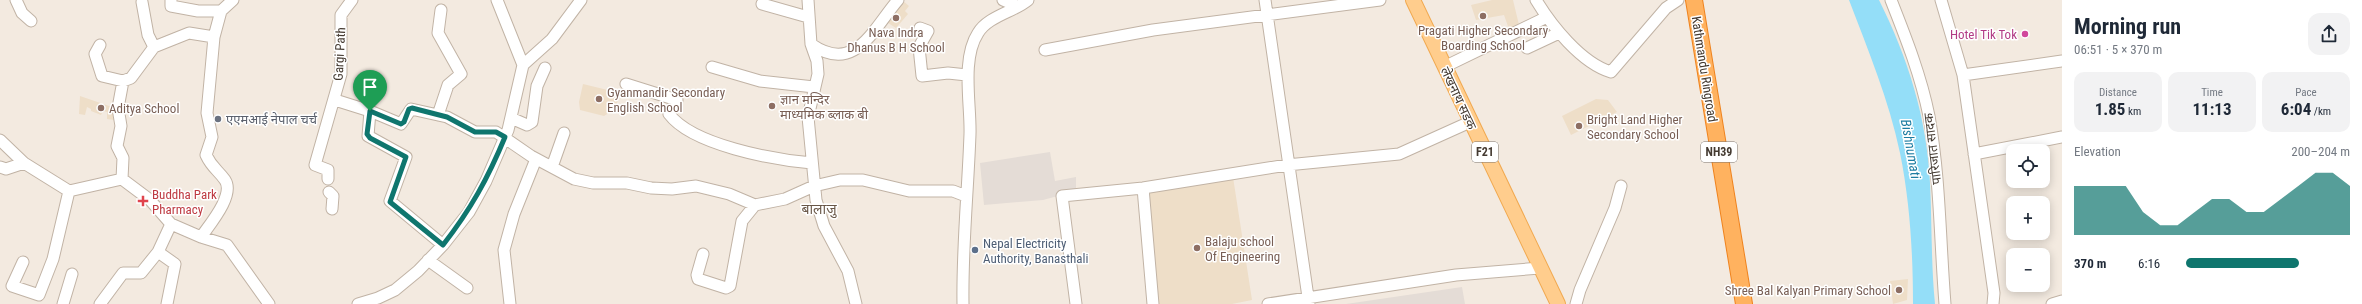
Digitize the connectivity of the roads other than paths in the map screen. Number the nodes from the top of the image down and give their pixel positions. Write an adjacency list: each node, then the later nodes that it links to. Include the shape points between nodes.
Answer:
1 (16, 0): 27 (street, via 22,13)
2 (171, 0): 23 (street, via 171,6 198,11)
3 (233, 0): 23 (street)
4 (352, 0): 46 (street, Gargi Path, via 341,15 341,74)
5 (497, 0): 37 (street)
6 (580, 0): 37 (street, via 552,39)
7 (808, 0): 25 (street)
8 (898, 0): 31 (street, via 858,49 845,55 823,52)
9 (1004, 0): 21 (street)
10 (1028, 0): 21 (street)
11 (1265, 0): 24 (street)
12 (1380, 0): 24 (street)
13 (1413, 0): 39 (main road, लेखनाथ सडक / F21)
14 (1536, 0): 26 (street)
15 (1678, 0): 29 (street, via 1666,8 1612,72 1595,65)
16 (1694, 0): 97 (highway, Kathmandu Ringroad / NH39)
17 (1891, 0): 98 (street, पारिजात सादक, via 1919,77 1929,116)
18 (1942, 0): 42 (street)
19 (142, 2): 33 (street, via 147,29)
20 (762, 4): 25 (street)
21 (1017, 6): 41 (street, via 978,32)
22 (441, 10): 48 (street, via 438,33 461,74 448,85)
23 (222, 11): 30 (street)
24 (1267, 16): 35 (street, via 1153,30); 59 (street)
25 (808, 17): 31 (street)
26 (1547, 17): 29 (street); 39 (street)
27 (31, 21)
28 (920, 28): 41 (street, via 928,31 919,47 922,76 948,73)
29 (1559, 32): 34 (street)
30 (214, 37): 33 (street, via 189,33); 73 (street, via 207,113 212,137 206,155 212,168 225,180 228,189 226,200)
31 (811, 44): 45 (street, via 818,74)
32 (100, 45): 43 (street, via 95,54 102,76)
33 (154, 47): 43 (street, via 131,78)
34 (1526, 48)
35 (1045, 50)
36 (2062, 61): 42 (street)
37 (523, 65): 49 (street)
38 (712, 67): 45 (street, via 760,81)
39 (1444, 67): 50 (main road, लेखनाथ सडक / F21)
40 (545, 68): 49 (street, via 537,86 532,122 527,125)
41 (967, 75): 69 (street, via 970,133)
42 (1963, 75): 55 (street)
43 (123, 81): 62 (street, via 118,108 121,126 117,146 123,158)
44 (626, 84): 58 (street, via 677,100 669,114 688,132 715,143 769,158)
45 (814, 87): 58 (street, via 808,118)
46 (336, 96): 47 (street); 63 (street, Gargi Path, via 315,165 328,170)
47 (370, 111): 48 (street, via 401,124 411,109); 74 (street, via 368,136 406,157 390,202)
48 (438, 115): 52 (street, via 475,132 496,132)
49 (511, 118): 52 (street)
50 (1470, 122): 59 (street, via 1399,154); 79 (main road, लेखनाथ सडक / F21)
51 (564, 132): 61 (street)
52 (505, 137): 56 (street); 74 (street, via 469,212)
53 (2062, 138): 55 (street)
54 (0, 140): 57 (street)
55 (1974, 154): 99 (street, via 1994,293)
56 (536, 159): 61 (street); 89 (street, via 514,214 504,250)
57 (24, 162): 60 (street, via 6,169); 67 (street)
58 (812, 163): 64 (street)
59 (1287, 165): 66 (street); 82 (street)
60 (0, 167)
61 (552, 167): 70 (street, via 574,179 593,183 614,182 672,189 696,186 729,194)
62 (122, 179): 67 (street); 72 (street, via 150,200)
63 (328, 179)
64 (814, 186): 69 (street, via 840,180 863,180 909,191 953,191); 70 (street, via 785,200); 90 (street, via 822,221 848,271)
65 (1621, 186): 96 (street, via 1615,208)
66 (1143, 188): 92 (street, via 1062,196); 93 (street)
67 (69, 190): 78 (street, via 53,259 39,295 12,286)
68 (329, 192): 71 (street, via 333,196)
69 (966, 196): 91 (street, via 962,252)
70 (755, 205): 76 (street, via 742,221 730,286 726,288 698,279)
71 (332, 209)
72 (171, 224): 73 (street); 75 (street)
73 (201, 237): 87 (street, via 227,245)
74 (443, 245): 77 (street)
75 (158, 252): 85 (street, via 141,273 123,274); 86 (street, via 175,264)
76 (704, 254)
77 (428, 260): 81 (street); 88 (street, via 395,290)
78 (23, 262)
79 (1540, 268): 82 (street, via 1456,275); 95 (main road, लेखनाथ सडक / F21)
80 (72, 274): 84 (street)
81 (467, 288)
82 (1309, 301): 94 (street)
83 (2062, 301): 100 (street)
84 (63, 304)
85 (100, 304)
86 (167, 304)
87 (268, 304)
88 (358, 304)
89 (510, 304)
90 (856, 304)
91 (963, 304)
92 (1076, 304)
93 (1153, 304)
94 (1268, 304)
95 (1558, 304)
96 (1576, 304)
97 (1744, 304)
98 (1945, 304)
99 (1993, 304)
100 (2052, 304)

